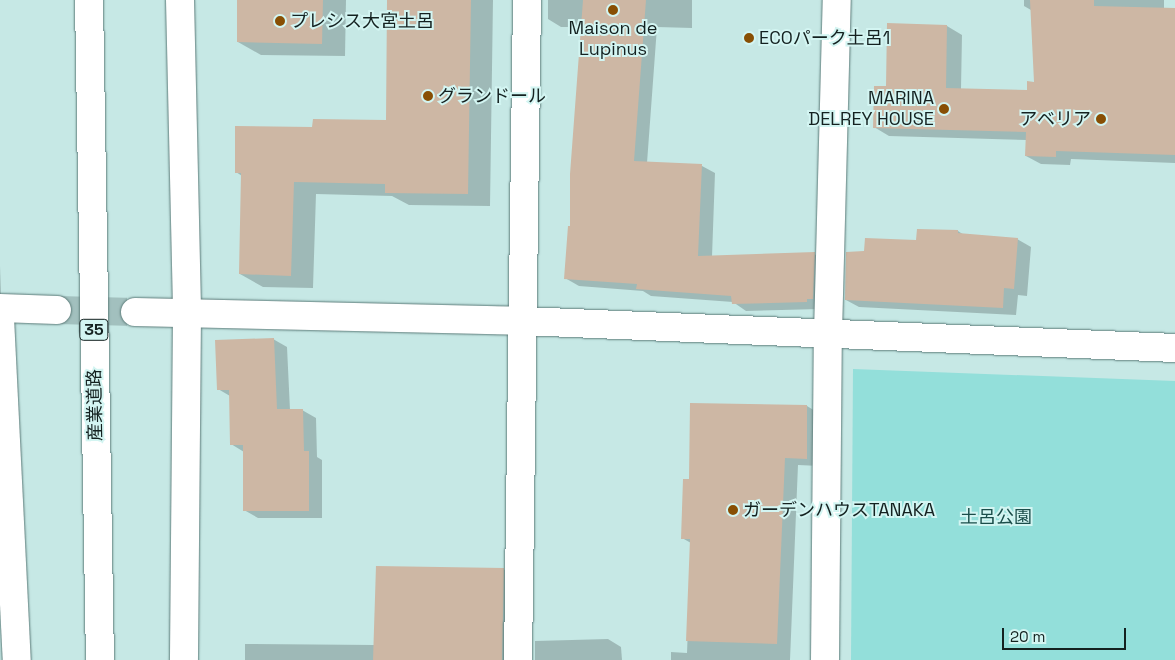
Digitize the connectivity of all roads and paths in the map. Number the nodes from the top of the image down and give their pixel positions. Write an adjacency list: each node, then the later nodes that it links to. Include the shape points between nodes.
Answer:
1 (89, 0): 14 (street, 産業道路 / 35)
2 (180, 0): 8 (street)
3 (527, 0): 10 (street)
4 (837, 0): 11 (street)
5 (0, 308): 6 (street)
6 (57, 310)
7 (135, 312): 8 (street)
8 (187, 313): 10 (street); 15 (street)
9 (0, 318): 13 (street)
10 (523, 321): 11 (street); 16 (street)
11 (828, 333): 12 (street); 17 (street)
12 (1175, 348)
13 (17, 660)
14 (100, 660)
15 (184, 660)
16 (518, 660)
17 (825, 660)

